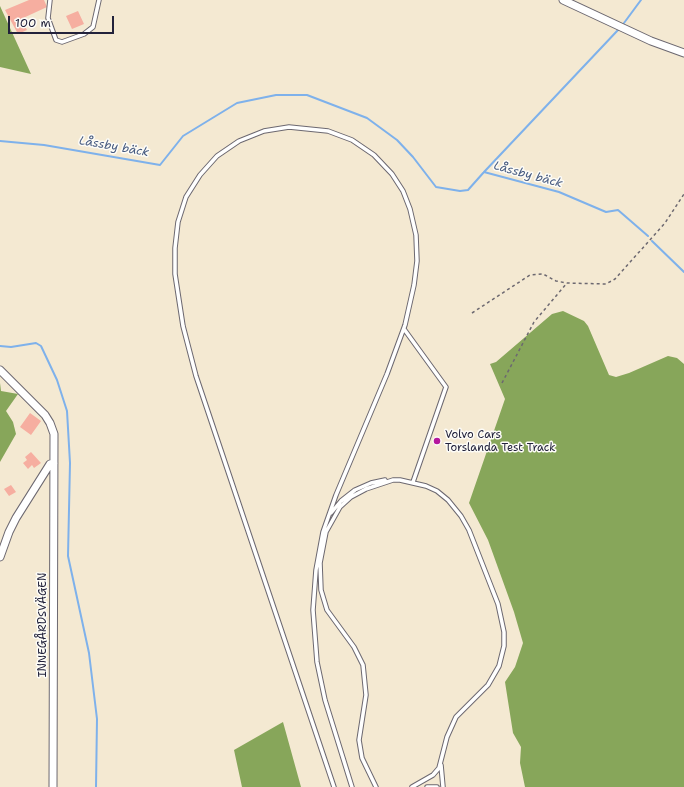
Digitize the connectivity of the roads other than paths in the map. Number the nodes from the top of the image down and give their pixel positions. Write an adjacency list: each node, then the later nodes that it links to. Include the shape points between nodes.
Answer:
1 (50, 0): 2 (lane, via 48,18 52,33 56,40 62,42 84,34 93,27)
2 (99, 0)
3 (563, 0): 4 (street)
4 (684, 53)
5 (404, 329): 9 (lane, via 446,387); 10 (lane); 14 (lane, via 417,260 415,226 406,197 396,179 363,147 321,129 276,129 239,141 217,156 200,175 186,197 176,235 175,274 183,326 204,401)
6 (0, 370): 7 (street, INNEGÅRDSVÄGEN, via 50,423 54,434)
7 (54, 463): 11 (street, via 50,464 16,518 8,532); 13 (street, INNEGÅRDSVÄGEN)
8 (393, 480): 9 (lane); 10 (lane, via 371,483 355,490 340,501); 16 (lane, via 360,492 340,507 326,532 320,562 321,590 328,610 354,647 362,665 366,695 359,740 362,758)
9 (413, 482): 12 (lane, via 437,491 461,516 472,537 498,604 504,632 499,666 488,685 456,717 447,737)
10 (327, 519): 15 (lane, via 314,590 314,642 325,700)
11 (0, 557)
12 (441, 765): 17 (lane, via 433,775); 20 (lane)
13 (53, 787)
14 (334, 787)
15 (352, 787)
16 (376, 787)
17 (412, 787)
18 (427, 787): 19 (lane)
19 (437, 787)
20 (443, 787)

